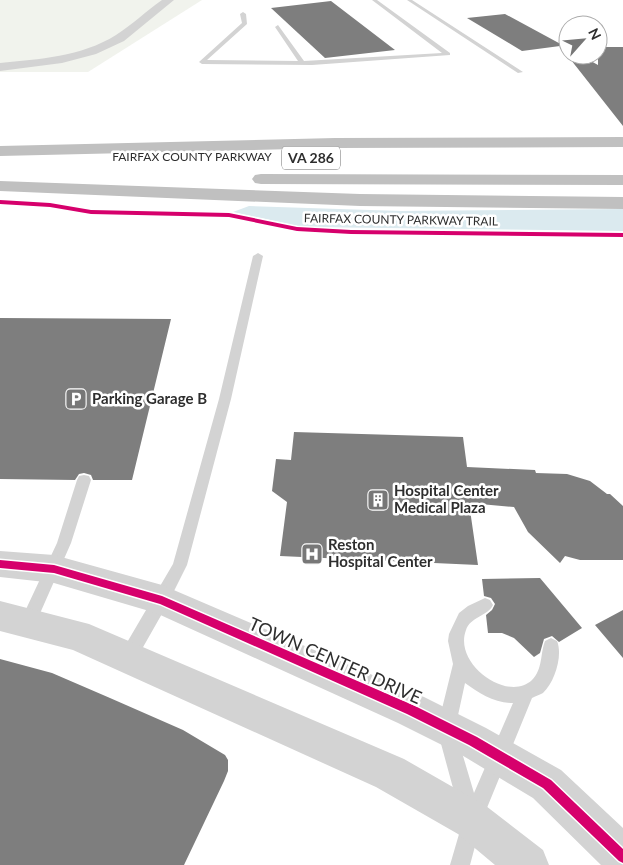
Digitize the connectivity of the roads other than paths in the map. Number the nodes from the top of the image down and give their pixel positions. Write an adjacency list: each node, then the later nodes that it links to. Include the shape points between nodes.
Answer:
1 (169, 0): 7 (street, via 107,46 48,62)
2 (374, 0): 6 (lane, via 448,54)
3 (409, 0): 8 (lane)
4 (243, 14): 6 (lane, via 245,23 202,62)
5 (278, 27): 6 (lane)
6 (302, 63)
7 (0, 67)
8 (520, 72)
9 (623, 142): 10 (highway, via 260,144)
10 (0, 151)
11 (0, 157): 12 (highway, FAIRFAX COUNTY PARKWAY / VA 286)
12 (534, 159)
13 (0, 178): 14 (highway, FAIRFAX COUNTY PARKWAY / VA 286)
14 (623, 180)
15 (0, 186): 16 (highway, via 360,200)
16 (623, 203)
17 (258, 256): 21 (lane, via 195,513 180,565)
18 (84, 480): 20 (lane)
19 (0, 564): 20 (street, TOWN CENTER DRIVE)
20 (54, 569): 21 (street, TOWN CENTER DRIVE); 23 (lane)
21 (162, 600): 25 (lane); 28 (street, TOWN CENTER DRIVE, via 411,710)
22 (486, 605): 26 (lane, via 462,620 456,633)
23 (14, 619): 25 (street, via 77,635)
24 (552, 646): 27 (lane, via 548,673 540,686)
25 (128, 657): 30 (street, via 390,773)
26 (461, 665): 27 (lane, via 473,680 489,690 508,695); 28 (lane)
27 (525, 694): 29 (lane)
28 (446, 729): 29 (street, TOWN CENTER DRIVE); 30 (lane)
29 (500, 756): 30 (lane); 31 (street, TOWN CENTER DRIVE, via 547,784)
30 (472, 820): 32 (lane); 33 (street)
31 (623, 857)
32 (460, 865)
33 (528, 865)

